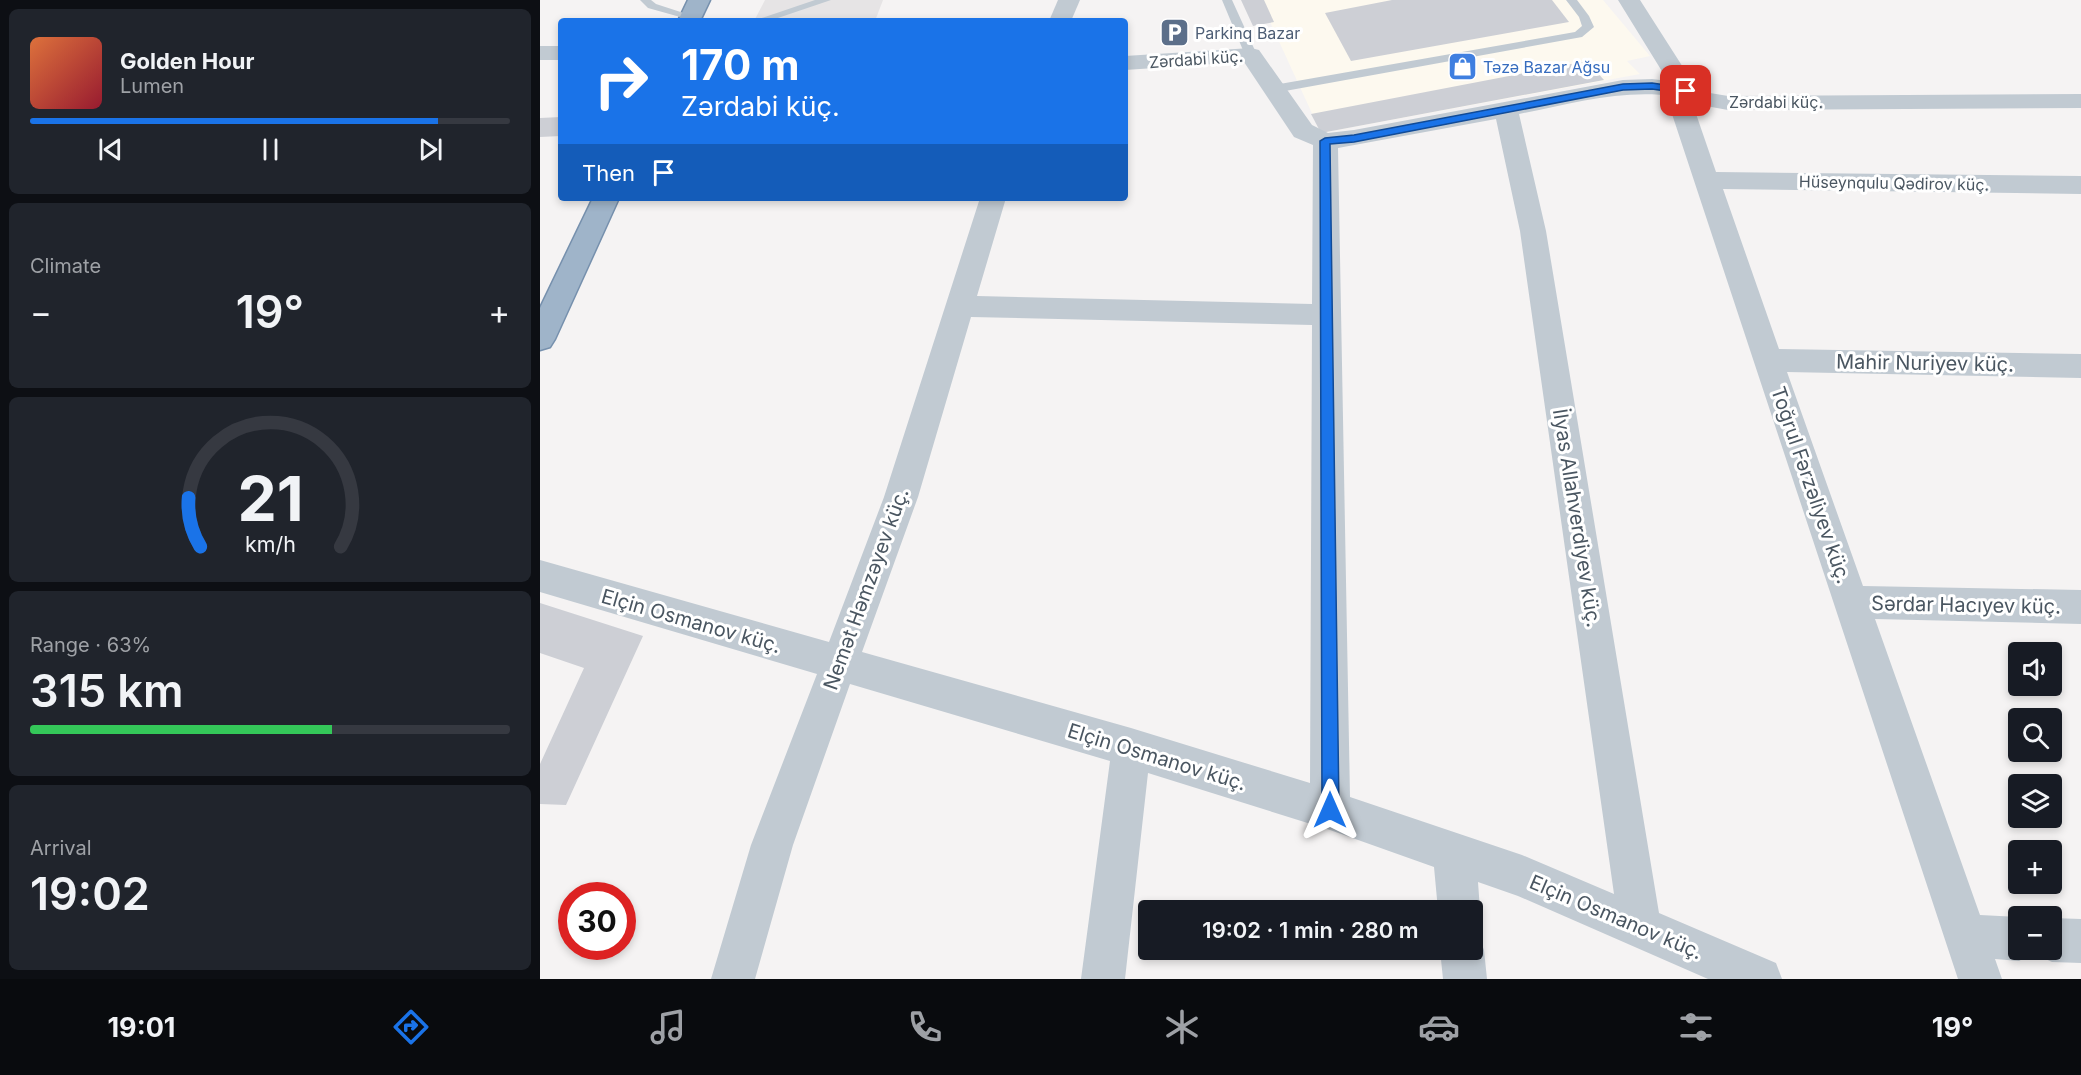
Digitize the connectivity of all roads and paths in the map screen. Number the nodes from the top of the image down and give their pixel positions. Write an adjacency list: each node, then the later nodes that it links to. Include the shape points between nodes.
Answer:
1 (645, 0): 7 (lane, via 652,6)
2 (826, 0): 8 (lane)
3 (1069, 0): 9 (street)
4 (1227, 0): 12 (lane)
5 (1571, 0): 14 (lane, via 1588,27 1578,35)
6 (1629, 0): 15 (street)
7 (693, 12)
8 (768, 18)
9 (1061, 18)
10 (540, 53): 11 (street)
11 (558, 53)
12 (1251, 55): 13 (street, Zərdabi küç.); 14 (street, Zərdabi küç.)
13 (1128, 63)
14 (1275, 89): 18 (street, Zərdabi küç., via 1303,131)
15 (1686, 91): 16 (street, Zərdabi küç., via 1728,103); 17 (street, Zərdabi küç., via 1623,87); 19 (street, Toğrul Fərzəliyev küç., via 1682,108)
16 (2081, 101)
17 (1506, 110): 18 (street, Zərdabi küç.); 37 (street, İlyas Allahverdiyev küç., via 1533,231)
18 (1325, 141): 25 (street)
19 (1707, 180): 20 (street, Hüseynqulu Qədirov küç.); 27 (street, Toğrul Fərzəliyev küç.)
20 (2081, 185)
21 (604, 201): 23 (highway)
22 (992, 201): 24 (street, Nemət Həmzəyev küç.)
23 (550, 298): 26 (highway)
24 (960, 306): 25 (street); 32 (street, Nemət Həmzəyev küç., via 901,497)
25 (1327, 315): 34 (street)
26 (540, 339)
27 (1768, 360): 28 (street, Mahir Nuriyev küç.); 30 (street, Toğrul Fərzəliyev küç.)
28 (2081, 366)
29 (540, 576): 32 (street, Elçin Osmanov küç.)
30 (1851, 602): 31 (street, Sərdar Hacıyev küç.); 38 (street, Toğrul Fərzəliyev küç.)
31 (2081, 607)
32 (839, 664): 33 (street, Elçin Osmanov küç.); 43 (street, Nemət Həmzəyev küç., via 772,845)
33 (1131, 748): 34 (street, Elçin Osmanov küç.); 44 (street)
34 (1330, 810): 35 (street, Elçin Osmanov küç.)
35 (1454, 852): 36 (street); 37 (street, Elçin Osmanov küç.)
36 (1458, 900)
37 (1640, 927): 46 (street, Elçin Osmanov küç.)
38 (1965, 936): 39 (street); 47 (street, Toğrul Fərzəliyev küç.)
39 (2008, 938)
40 (2062, 940): 41 (street)
41 (2081, 941)
42 (1463, 960): 45 (street)
43 (733, 979)
44 (1103, 979)
45 (1465, 979)
46 (1760, 979)
47 (1980, 979)

